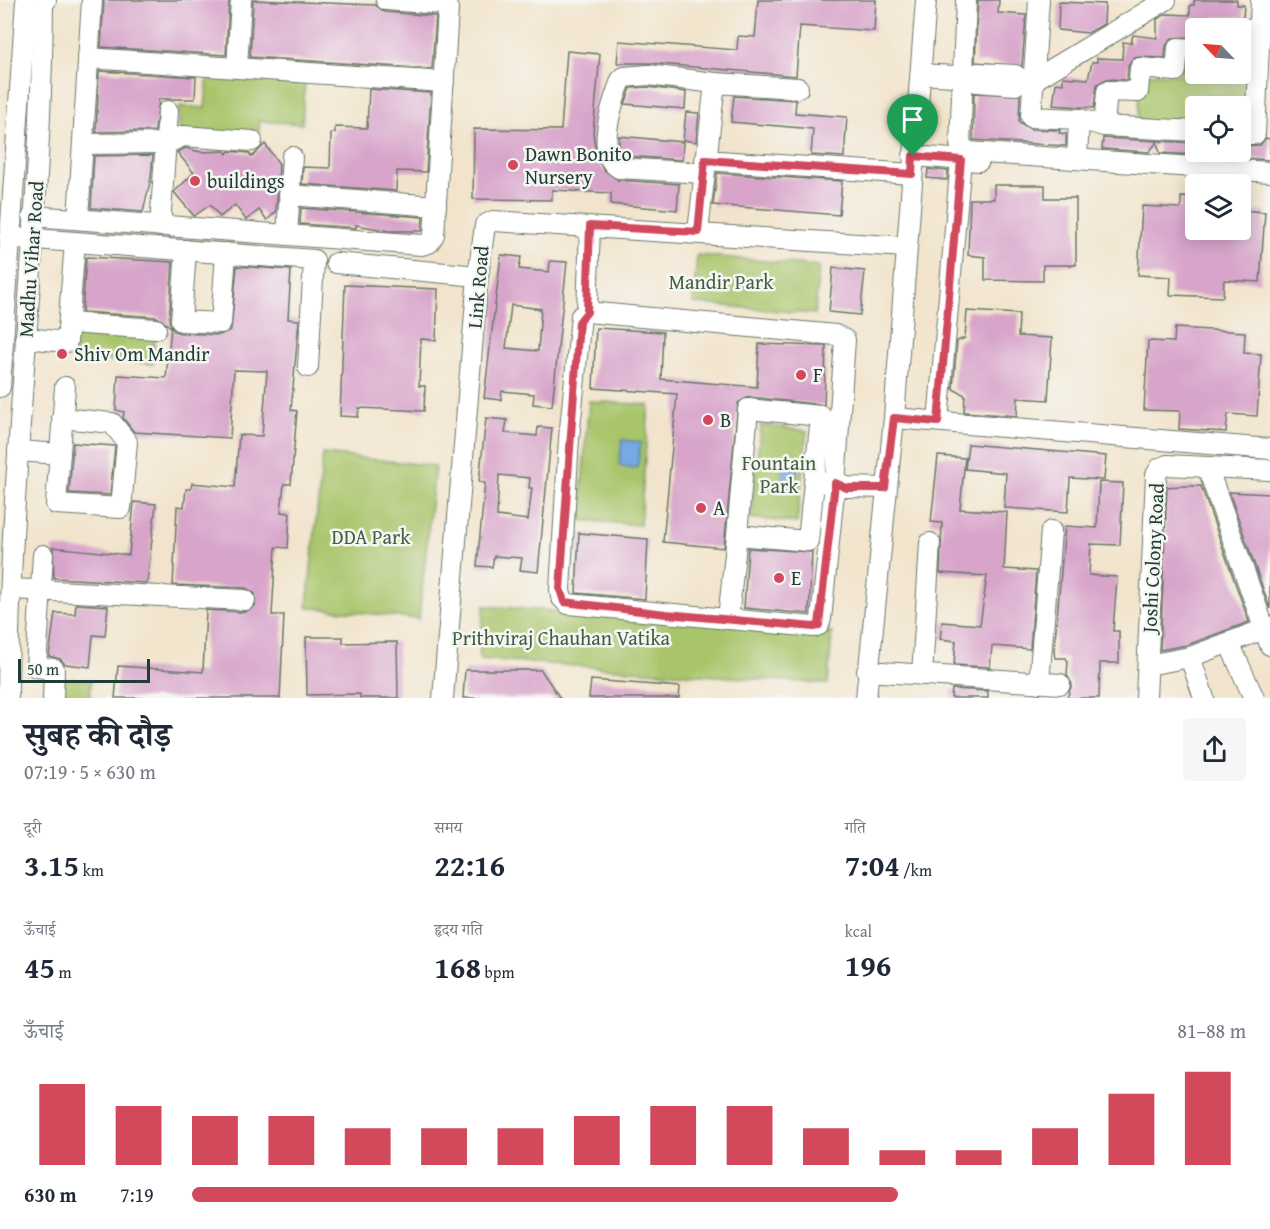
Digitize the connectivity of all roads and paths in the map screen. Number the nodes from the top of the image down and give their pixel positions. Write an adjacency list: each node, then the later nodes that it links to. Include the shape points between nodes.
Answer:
1 (92, 0): 13 (street)
2 (241, 0): 14 (street)
3 (386, 0): 18 (street, via 441,4 448,9)
4 (926, 0): 15 (street)
5 (966, 0): 16 (street)
6 (1039, 0): 17 (street)
7 (1166, 0): 17 (street)
8 (33, 1): 36 (street, Madhu Vihar Road); 37 (street, Madhu Vihar Road)
9 (1264, 4): 10 (street)
10 (1251, 27)
11 (1251, 35): 21 (street)
12 (1185, 48): 24 (street, via 1178,48 1176,70 1140,68 1138,92 1107,91)
13 (88, 58): 14 (street); 29 (street)
14 (237, 68): 18 (street)
15 (921, 74): 16 (street); 33 (street)
16 (966, 76): 17 (street, via 977,82 1015,85); 31 (street, via 960,144 963,149)
17 (1028, 80): 23 (street, via 1032,117)
18 (444, 82): 40 (street)
19 (715, 83): 20 (street); 34 (street); 34 (street, via 624,76 609,119 608,155 619,168)
20 (798, 88)
21 (1263, 101): 26 (street, via 1255,134)
22 (168, 111): 28 (street)
23 (1079, 119): 24 (street); 31 (street)
24 (1104, 126): 25 (street)
25 (1185, 130)
26 (1251, 134)
27 (252, 141): 28 (street, via 183,136)
28 (167, 143): 29 (street); 43 (street)
29 (83, 144): 42 (street)
30 (292, 157): 39 (street)
31 (1077, 158): 35 (street)
32 (961, 160): 33 (street); 38 (street); 64 (street)
33 (912, 165): 34 (street); 50 (street)
34 (704, 166): 45 (street)
35 (1270, 172)
36 (7, 181): 37 (street); 47 (street, Madhu Vihar Road)
37 (36, 183): 41 (street, Madhu Vihar Road)
38 (1270, 183)
39 (289, 195): 40 (street); 46 (street)
40 (436, 206): 46 (street, via 434,235 422,245)
41 (33, 216): 42 (street); 48 (street, Madhu Vihar Road)
42 (78, 219): 43 (street)
43 (160, 226): 46 (street)
44 (590, 226): 45 (street, Link Road); 54 (street, Link Road, via 489,222 483,228); 55 (street)
45 (698, 232): 50 (street, Link Road)
46 (286, 235)
47 (9, 237): 48 (street); 60 (street, Madhu Vihar Road)
48 (31, 238): 49 (street); 58 (street, Madhu Vihar Road)
49 (75, 242): 51 (street); 56 (street)
50 (906, 247): 63 (street)
51 (186, 250): 52 (street); 52 (street, via 181,321 221,323)
52 (226, 253): 59 (street, via 314,260)
53 (336, 263): 54 (street)
54 (478, 276): 92 (street, Link Road)
55 (587, 312): 71 (street, via 836,335 845,340); 81 (street, via 579,322 561,597 568,604)
56 (69, 323): 57 (street); 58 (street, via 67,342)
57 (156, 329)
58 (25, 338): 66 (street, Madhu Vihar Road)
59 (308, 367)
60 (0, 387)
61 (65, 387): 62 (street)
62 (62, 418): 67 (street); 67 (street, via 111,423 128,442 121,508 56,504)
63 (894, 418): 64 (street); 72 (street)
64 (938, 422): 65 (street)
65 (1270, 449)
66 (18, 451): 67 (street); 73 (street, Madhu Vihar Road)
67 (60, 454)
68 (1208, 469): 69 (street, Joshi Colony Road); 82 (street); 85 (street, Joshi Colony Road, via 1167,465 1156,475)
69 (1270, 470)
70 (814, 482): 71 (street); 75 (street, via 808,541); 75 (street, via 821,416 748,409)
71 (835, 483): 72 (street, via 847,488); 81 (street, via 819,625)
72 (885, 488): 86 (street)
73 (8, 495): 78 (street, Madhu Vihar Road)
74 (1050, 531): 88 (street)
75 (737, 534): 81 (street)
76 (930, 543): 87 (street)
77 (43, 555): 79 (street)
78 (11, 589): 79 (street); 90 (street, Madhu Vihar Road)
79 (42, 591): 80 (street); 91 (street, via 36,667 54,669)
80 (245, 600)
81 (728, 619)
82 (1268, 634): 83 (street)
83 (1229, 642): 84 (street); 96 (street)
84 (1190, 657): 85 (street); 95 (street)
85 (1149, 665): 94 (street, Joshi Colony Road)
86 (867, 671): 87 (street); 93 (street)
87 (922, 675): 88 (street)
88 (1039, 683): 89 (street)
89 (1060, 684)
90 (9, 698)
91 (53, 698)
92 (443, 698)
93 (866, 698)
94 (1146, 698)
95 (1204, 698)
96 (1254, 698)

